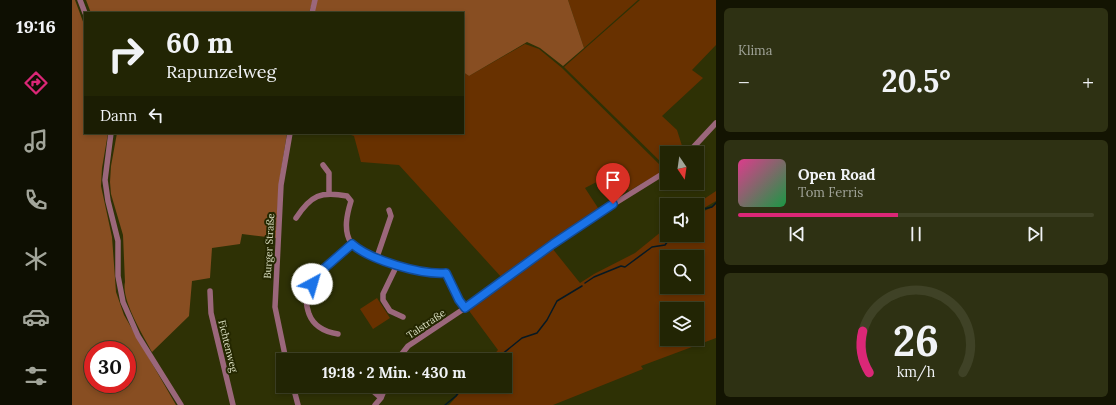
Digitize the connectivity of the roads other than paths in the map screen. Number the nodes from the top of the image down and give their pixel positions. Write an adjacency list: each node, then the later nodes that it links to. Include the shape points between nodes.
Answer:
1 (80, 0): 3 (street)
2 (315, 0): 4 (street)
3 (84, 12)
4 (312, 12)
5 (716, 124): 8 (street)
6 (111, 134): 27 (street, via 105,180 118,241 121,296 135,330)
7 (290, 134): 21 (street, Burger Straße, via 282,185 275,307)
8 (695, 146)
9 (323, 165): 11 (street, via 329,173)
10 (660, 176): 18 (street, Talstraße, via 601,212)
11 (329, 193): 13 (street, via 312,199); 14 (street, via 350,198 346,224)
12 (389, 210): 15 (street, via 391,216)
13 (296, 218)
14 (352, 244): 15 (street, via 363,252); 20 (street, via 320,272 307,293 308,310 315,325)
15 (377, 257): 16 (street)
16 (397, 265): 18 (street, via 421,272 446,273); 19 (street, via 383,294 383,300 390,311)
17 (210, 291): 28 (street, Fichtenweg, via 211,313)
18 (465, 308): 22 (street, Talstraße, via 408,346)
19 (402, 317)
20 (338, 334)
21 (285, 353)
22 (402, 353)
23 (295, 393): 29 (street)
24 (375, 393): 26 (street)
25 (383, 393): 26 (street)
26 (381, 398): 30 (street)
27 (181, 405)
28 (233, 405)
29 (298, 405)
30 (375, 405)

